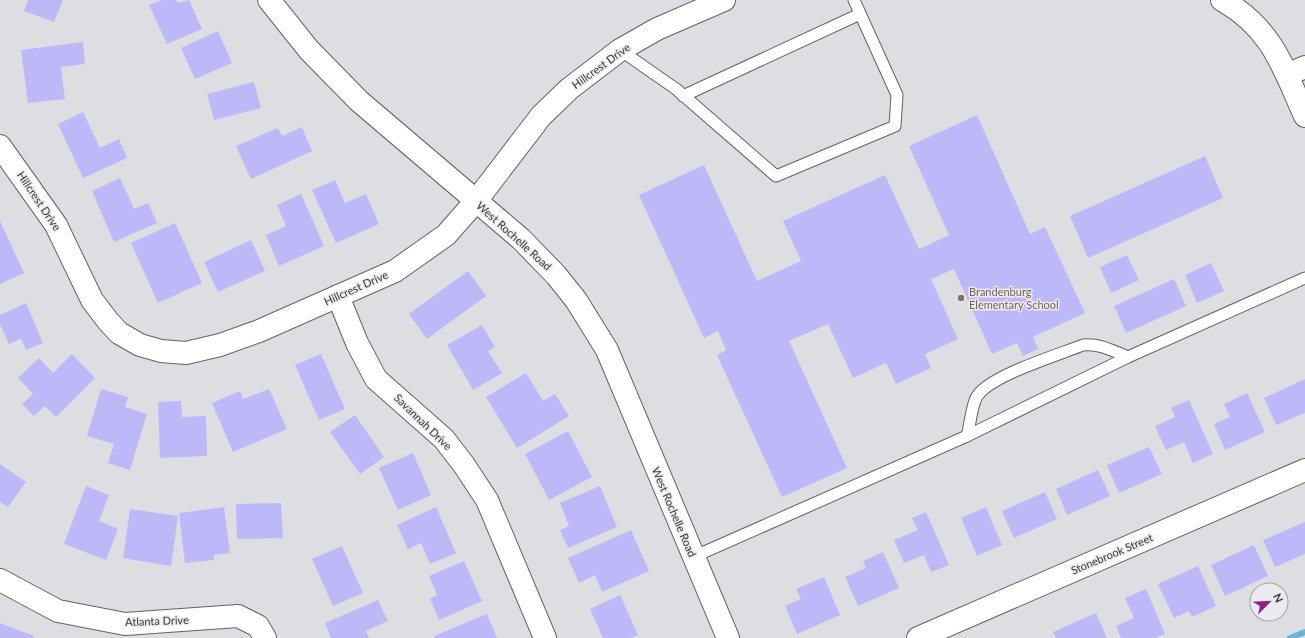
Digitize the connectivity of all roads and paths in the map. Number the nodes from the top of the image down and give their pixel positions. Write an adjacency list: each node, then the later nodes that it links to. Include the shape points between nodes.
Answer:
1 (269, 0): 11 (street, West Rochelle Road, via 309,50 359,101)
2 (724, 0): 6 (street, Hillcrest Drive, via 657,29)
3 (854, 0): 5 (lane)
4 (1222, 0): 7 (street, via 1237,8 1266,36 1275,50)
5 (860, 14): 8 (lane); 8 (lane, via 897,96 895,126 776,176)
6 (620, 50): 8 (lane); 11 (street, Hillcrest Drive, via 569,89 541,116)
7 (1296, 71): 9 (street)
8 (683, 96)
9 (1305, 116)
10 (0, 146): 13 (street, Hillcrest Drive, via 56,224 92,300 119,333 140,345 161,351 193,352 259,331)
11 (476, 201): 13 (street, Hillcrest Drive, via 446,235 427,250 395,271); 17 (street, West Rochelle Road, via 556,275 593,327 607,350)
12 (1305, 278): 14 (lane)
13 (338, 296): 20 (street, Savannah Drive, via 357,343 376,379 444,439 487,500)
14 (1128, 357): 15 (lane); 15 (lane, via 1100,346 1083,345 1003,377 977,395)
15 (967, 436): 17 (lane)
16 (1305, 470): 22 (street, Stonebrook Street)
17 (693, 557): 21 (street, West Rochelle Road)
18 (0, 580): 19 (street, Atlanta Drive, via 58,611 126,624 238,616 258,626)
19 (265, 638)
20 (545, 638)
21 (728, 638)
22 (918, 638)

